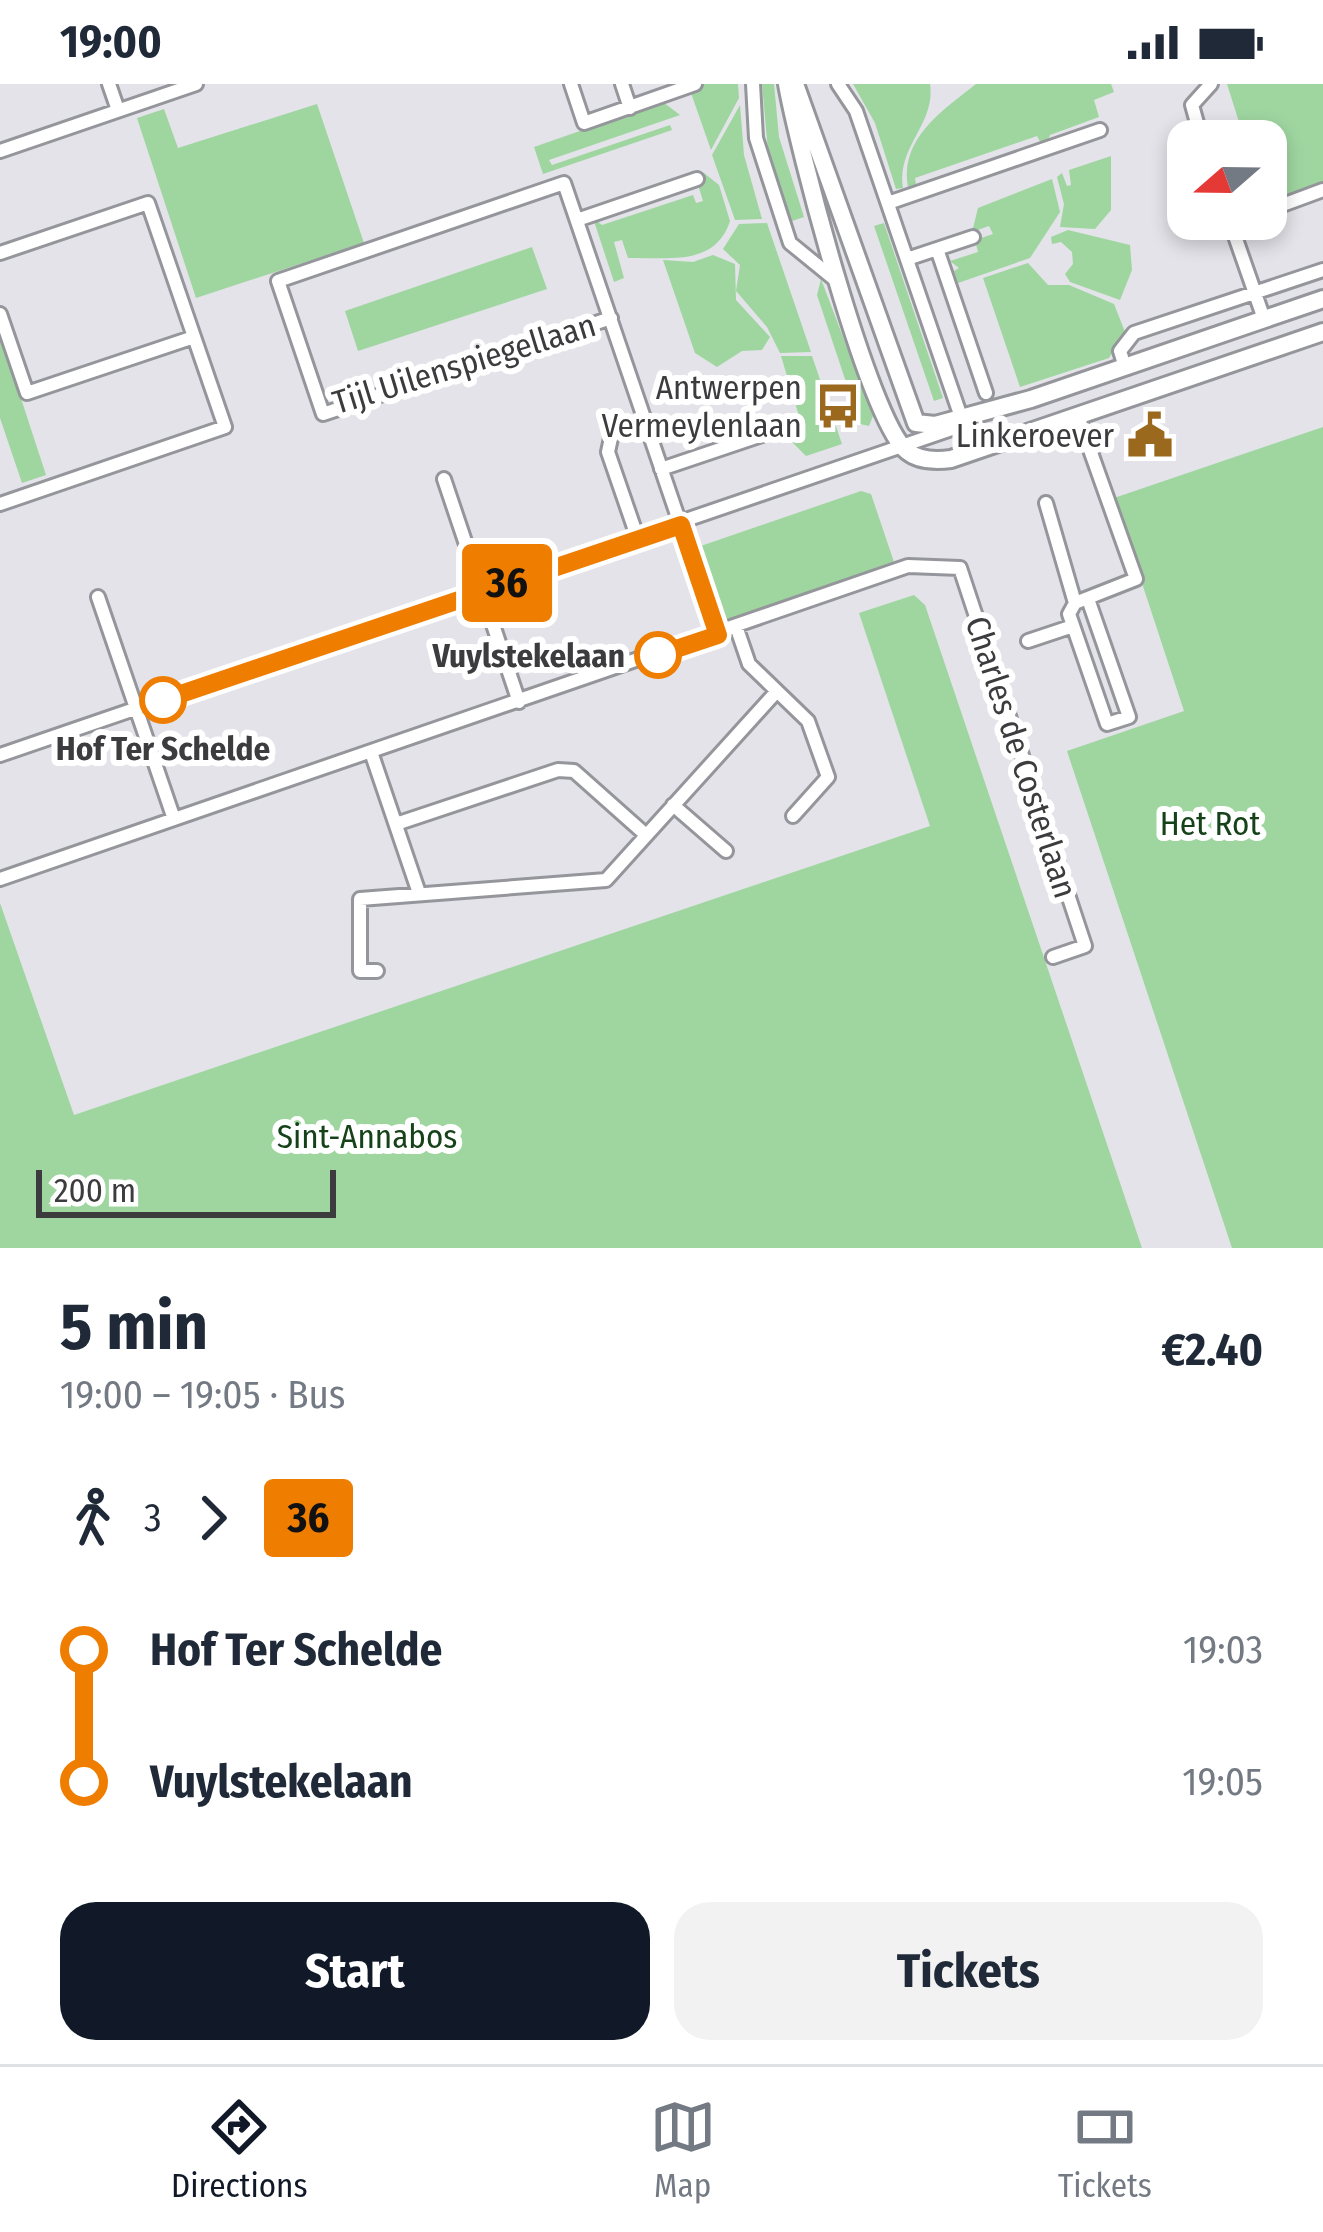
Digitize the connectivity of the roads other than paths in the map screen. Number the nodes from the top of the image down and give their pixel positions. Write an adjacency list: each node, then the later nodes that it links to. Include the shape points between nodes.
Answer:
1 (109, 84): 12 (street)
2 (196, 84): 12 (street)
3 (571, 84): 11 (street, via 584,123)
4 (622, 84): 11 (street)
5 (695, 84): 10 (street)
6 (753, 84): 27 (street, via 756,138 790,243)
7 (791, 84): 27 (main road, via 797,139); 38 (main road, via 816,132)
8 (838, 84): 18 (street, via 856,111)
9 (1211, 84): 13 (street, via 1192,105)
10 (668, 89): 11 (street)
11 (630, 108)
12 (118, 110): 15 (street)
13 (1196, 120)
14 (1100, 130): 18 (street)
15 (0, 151)
16 (697, 179): 20 (street)
17 (1323, 190): 19 (street)
18 (888, 203): 25 (street)
19 (1287, 203)
20 (577, 220): 31 (street); 31 (street, Tijl Uilenspiegellaan, via 564,183 278,281 323,414)
21 (973, 237): 23 (street)
22 (1240, 240): 28 (street)
23 (938, 249): 25 (street); 36 (street)
24 (0, 253): 34 (street, via 148,203)
25 (907, 259): 39 (street)
26 (1323, 270): 28 (street)
27 (838, 283): 42 (main road, via 886,419)
28 (1255, 293): 32 (street); 35 (street, via 1134,333 1120,351)
29 (1323, 299): 32 (main road)
30 (0, 314): 34 (street, via 27,393)
31 (611, 318): 44 (street)
32 (1264, 319): 35 (main road)
33 (1323, 332): 37 (main road)
34 (194, 337): 47 (street, via 225,428)
35 (1124, 367): 39 (main road)
36 (986, 393)
37 (1078, 416): 43 (main road); 52 (street, via 1136,579)
38 (911, 418): 39 (main road, via 925,426); 42 (street, via 916,430)
39 (965, 420): 42 (street); 43 (street, via 971,443)
40 (762, 435): 44 (street)
41 (611, 438): 49 (street, via 608,452)
42 (907, 447): 43 (main road, via 942,460); 48 (street)
43 (985, 448)
44 (661, 469): 48 (street)
45 (444, 479): 50 (street)
46 (1046, 503): 52 (street)
47 (0, 504)
48 (681, 525): 49 (street); 55 (street)
49 (638, 539): 50 (street)
50 (482, 592): 58 (street); 59 (street)
51 (98, 597): 59 (street)
52 (1082, 601): 53 (street, via 1069,614); 53 (street, via 1129,717 1107,724)
53 (1073, 626): 56 (street)
54 (736, 629): 55 (street); 57 (street, via 748,664); 70 (street, Charles de Costerlaan, via 908,566 959,568 1085,946)
55 (718, 635): 58 (street)
56 (1028, 641)
57 (777, 691): 62 (street); 63 (street, via 808,721 828,777)
58 (519, 702): 60 (street)
59 (136, 709): 61 (street); 64 (street)
60 (371, 752): 64 (street); 65 (street)
61 (0, 755)
62 (673, 806): 66 (street); 67 (street)
63 (793, 816)
64 (174, 820): 68 (street)
65 (396, 824): 66 (street, via 558,770 574,771); 69 (street)
66 (646, 836): 69 (street, via 596,885)
67 (726, 851)
68 (0, 879)
69 (418, 893): 71 (street, via 357,903 360,971)
70 (1053, 957)
71 (377, 971)

